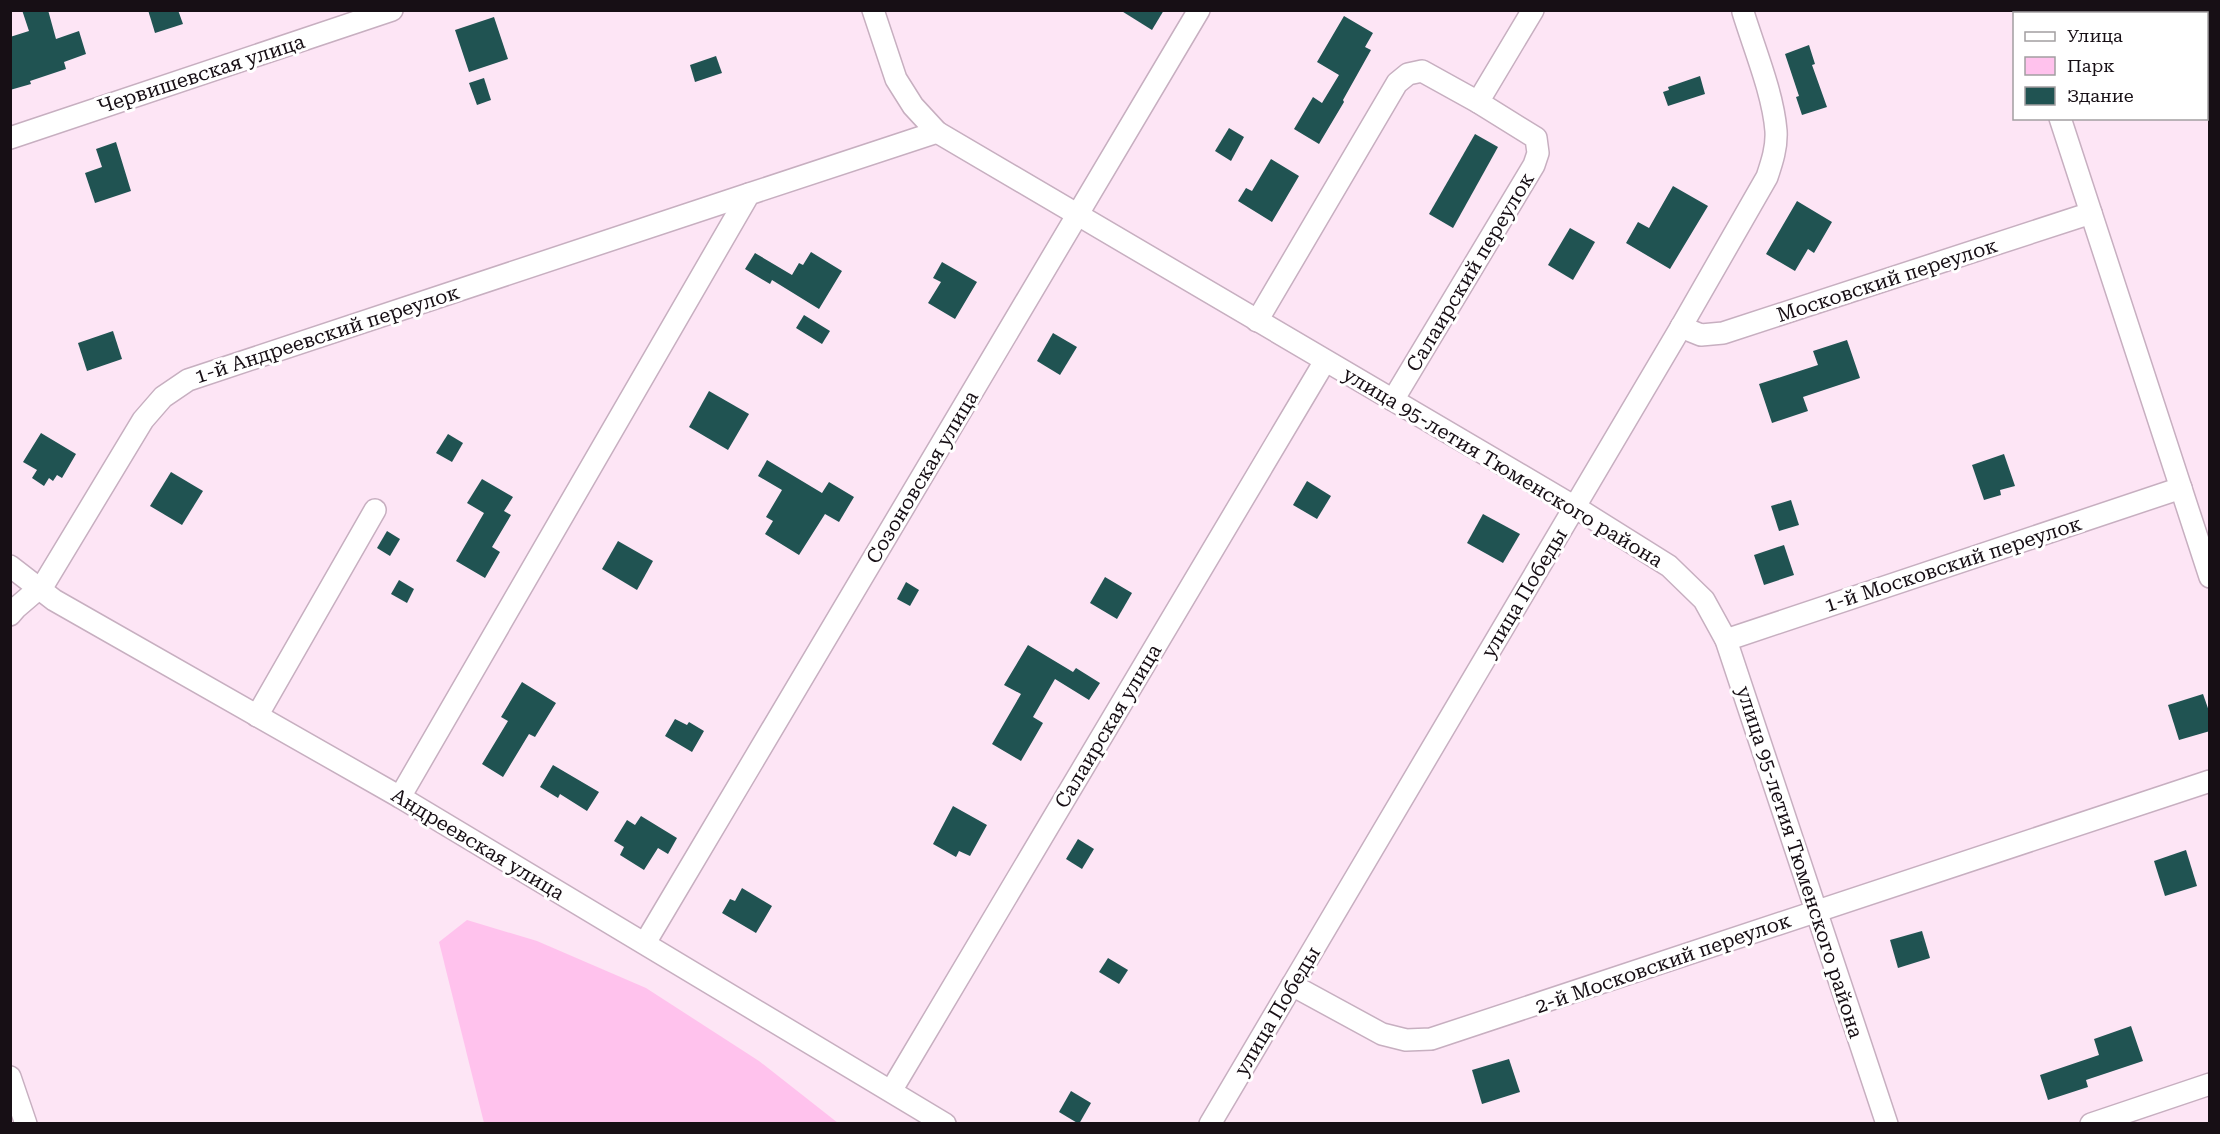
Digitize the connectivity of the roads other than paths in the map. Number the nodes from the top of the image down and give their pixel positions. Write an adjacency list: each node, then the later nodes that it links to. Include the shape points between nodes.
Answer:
1 (392, 10): 9 (street, Червишевская улица)
2 (873, 10): 8 (street, улица 95-летия Тюменского района, via 896,79 913,106)
3 (1199, 10): 12 (street, Созоновская улица)
4 (1533, 10): 6 (street)
5 (1744, 11): 14 (street, улица Победы, via 1773,110 1774,153 1767,177)
6 (1478, 102): 13 (street, Салаирский переулок, via 1422,71 1408,74 1396,83); 16 (street, Салаирский переулок, via 1536,138 1538,153)
7 (2061, 120): 11 (street)
8 (937, 132): 10 (street, 1-й Андреевский переулок); 12 (street, улица 95-летия Тюменского района)
9 (10, 138)
10 (749, 194): 22 (street, 1-й Андреевский переулок, via 188,380 163,397 135,432); 27 (street)
11 (2091, 213): 14 (street, Московский переулок, via 1723,333 1701,335); 17 (street)
12 (1078, 215): 13 (street, улица 95-летия Тюменского района); 29 (street, Созоновская улица)
13 (1257, 321): 15 (street, улица 95-летия Тюменского района)
14 (1681, 327): 18 (street, улица Победы)
15 (1325, 361): 16 (street, улица 95-летия Тюменского района); 33 (street, Салаирская улица)
16 (1393, 400): 18 (street, улица 95-летия Тюменского района)
17 (2181, 488): 21 (street); 24 (street, 1-й Московский переулок)
18 (1575, 507): 24 (street, улица 95-летия Тюменского района, via 1669,566 1704,600); 30 (street, улица Победы)
19 (375, 510): 25 (street)
20 (10, 566): 22 (street, Андреевская улица)
21 (2210, 577)
22 (39, 589): 23 (street, 1-й Андреевский переулок); 25 (street, Андреевская улица)
23 (10, 615)
24 (1726, 640): 28 (street, улица 95-летия Тюменского района)
25 (258, 716): 27 (street, Андреевская улица)
26 (2210, 781): 28 (street, 2-й Московский переулок)
27 (400, 797): 29 (street, Андреевская улица)
28 (1817, 911): 30 (street, 2-й Московский переулок, via 1431,1039 1406,1040 1382,1034); 37 (street, улица 95-летия Тюменского района)
29 (645, 943): 33 (street, Андреевская улица)
30 (1292, 985): 36 (street, улица Победы)
31 (10, 1077): 34 (street)
32 (2210, 1084): 38 (street)
33 (891, 1091): 35 (street, Андреевская улица)
34 (26, 1124)
35 (945, 1124)
36 (1210, 1124)
37 (1887, 1124)
38 (2091, 1124)

